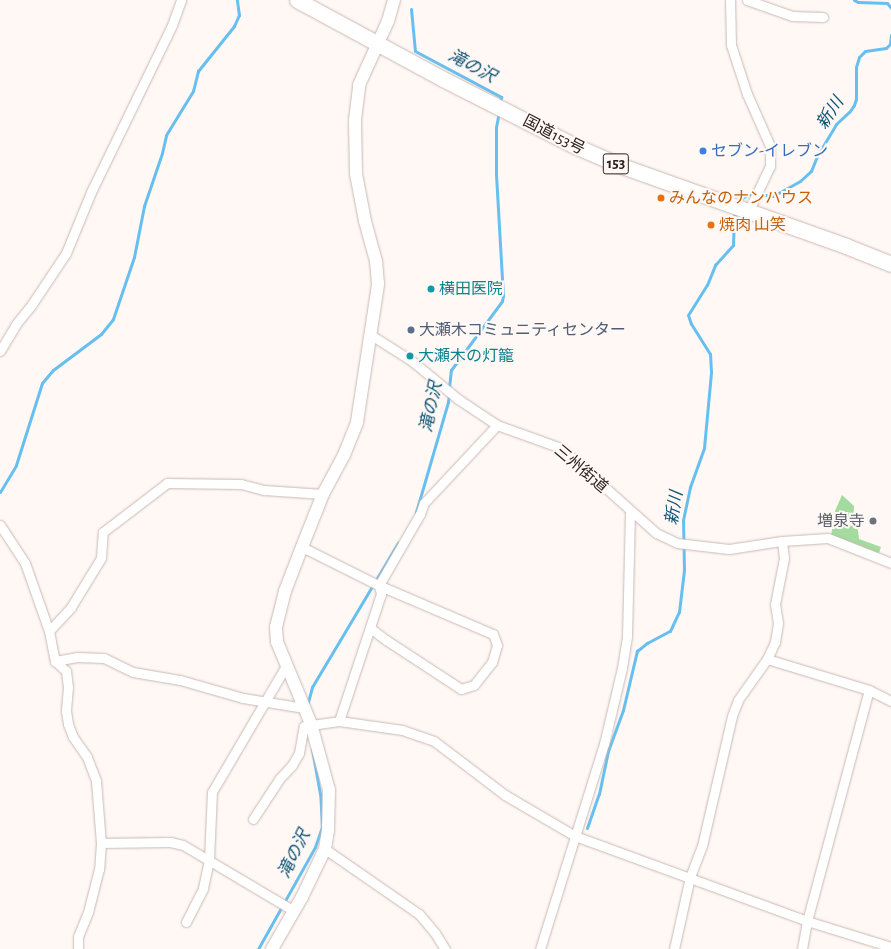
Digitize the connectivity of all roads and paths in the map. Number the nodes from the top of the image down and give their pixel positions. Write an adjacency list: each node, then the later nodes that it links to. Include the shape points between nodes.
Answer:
1 (181, 0): 13 (street, via 172,25 91,192 66,254)
2 (297, 0): 9 (highway, 国道153号 / 153)
3 (394, 0): 9 (street)
4 (730, 0): 10 (street, via 731,45 747,94 770,146 770,166)
5 (747, 0): 7 (street)
6 (778, 0): 7 (street)
7 (775, 9): 8 (street, via 792,16)
8 (823, 17)
9 (378, 44): 10 (highway, 国道153号 / 153, via 573,145 619,165); 12 (street, via 359,85 355,120 356,174 377,270 378,284)
10 (741, 209): 11 (highway, 国道153号 / 153)
11 (891, 264)
12 (371, 335): 14 (street, 三州街道, via 412,361); 15 (street, via 356,422 344,455)
13 (0, 351)
14 (497, 426): 16 (street, 三州街道, via 561,448); 21 (street, via 424,503)
15 (323, 494): 19 (street); 23 (street, via 264,490 241,484 167,483 102,532 101,558 71,607)
16 (630, 511): 18 (street, 三州街道, via 656,533 677,543 729,549); 34 (street, via 627,636 622,668 604,744)
17 (0, 524): 23 (street, via 25,563)
18 (782, 541): 20 (street, via 828,538); 24 (street, via 784,558 775,604 778,623 775,642)
19 (302, 546): 21 (street); 26 (street, via 285,592 276,627 277,642)
20 (891, 563)
21 (378, 585): 22 (street, via 381,594); 22 (street, via 494,634 497,644 492,662 474,686 461,689)
22 (370, 628): 31 (street)
23 (49, 631): 25 (street)
24 (767, 659): 27 (street); 38 (street, via 738,700 732,716 702,846)
25 (55, 661): 28 (street, via 77,657 104,658 133,672 180,680 243,698); 35 (street, via 66,671 68,724 73,737 87,757 96,781)
26 (287, 664): 28 (street); 30 (street)
27 (869, 690): 29 (street); 40 (street)
28 (265, 701): 30 (street); 37 (street, via 212,792)
29 (891, 701)
30 (304, 708): 32 (street)
31 (339, 721): 32 (street); 34 (street, via 402,730 434,741 505,796)
32 (311, 724): 33 (street, via 304,726 298,753 288,772 280,778); 36 (street, via 329,790)
33 (253, 819)
34 (575, 836): 38 (street); 46 (street)
35 (100, 842): 37 (street, via 170,842 183,845); 43 (street, via 99,869 88,912 78,937)
36 (325, 849): 39 (street); 45 (street, via 419,914)
37 (209, 860): 39 (street); 41 (street, via 203,888)
38 (690, 877): 40 (street); 47 (street)
39 (286, 907): 44 (street)
40 (807, 921): 42 (street); 48 (street)
41 (186, 922)
42 (891, 947)
43 (78, 949)
44 (272, 949)
45 (445, 949)
46 (540, 949)
47 (674, 949)
48 (802, 949)

